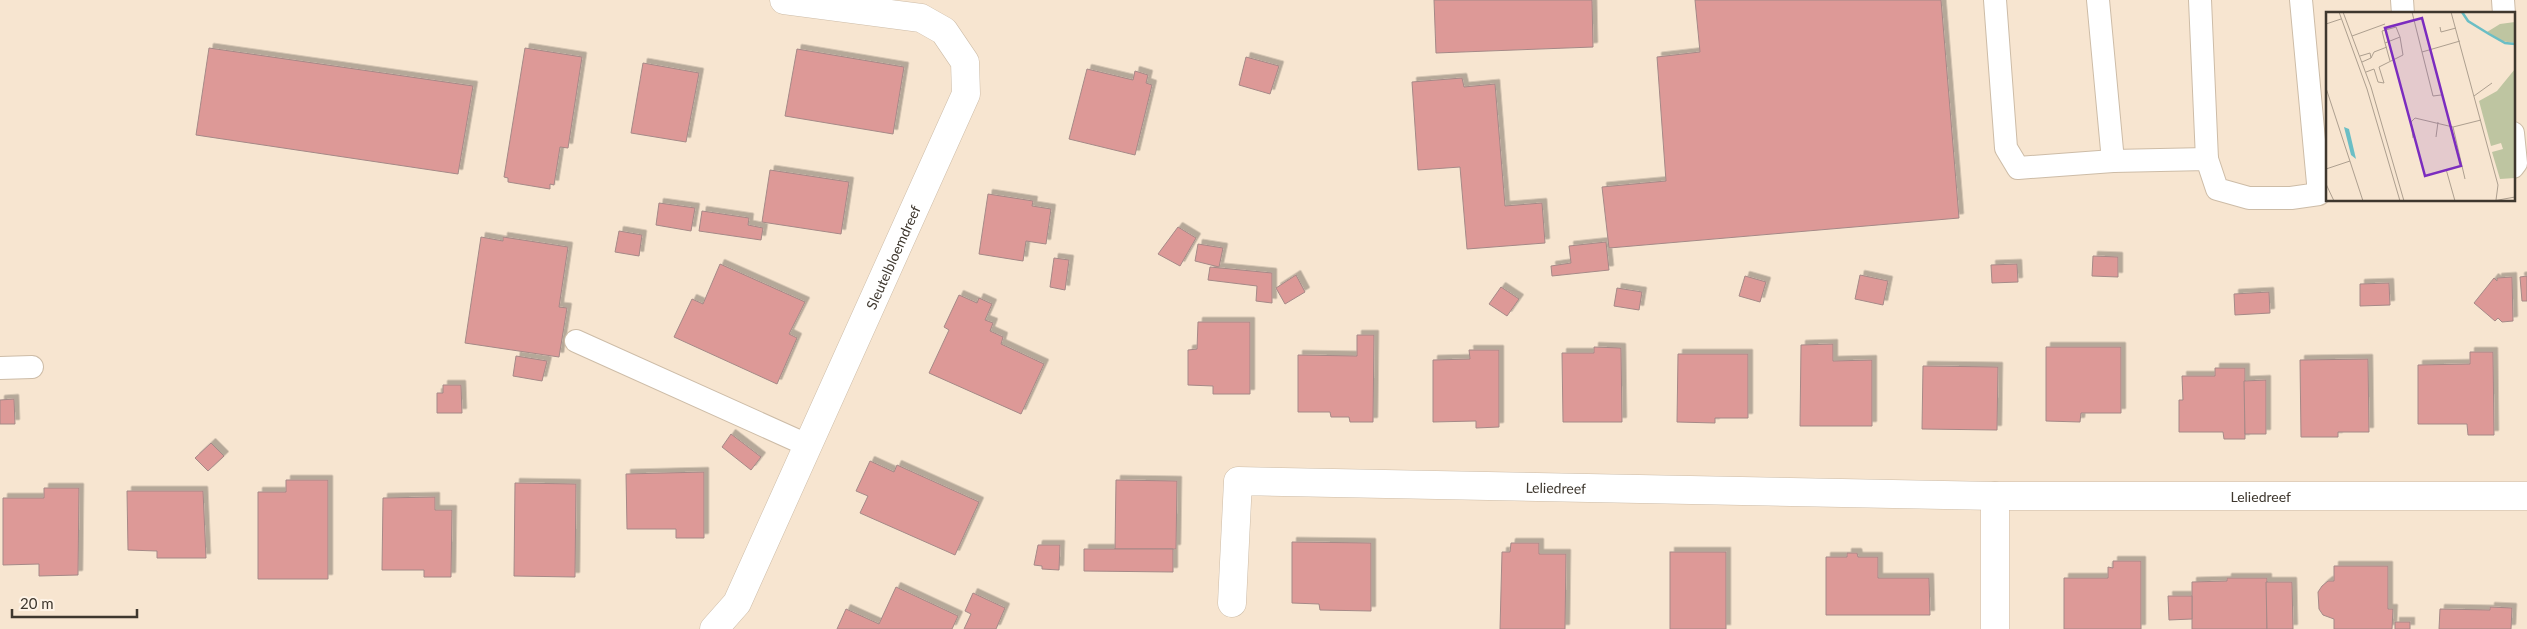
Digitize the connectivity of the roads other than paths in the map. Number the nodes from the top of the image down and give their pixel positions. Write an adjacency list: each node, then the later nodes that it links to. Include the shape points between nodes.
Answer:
1 (784, 0): 14 (street, Sleutelbloemdreef, via 921,18 944,31 965,62 966,94)
2 (1995, 0): 8 (lane, via 2006,148 2018,168)
3 (2098, 0): 8 (lane)
4 (2200, 0): 7 (lane)
5 (2301, 0): 10 (lane)
6 (2514, 143): 9 (lane)
7 (2207, 159): 8 (lane); 10 (lane, via 2217,189 2249,198)
8 (2113, 161)
9 (2514, 166)
10 (2323, 194)
11 (576, 341): 14 (lane)
12 (32, 367): 13 (lane)
13 (0, 368)
14 (807, 445): 18 (street, Sleutelbloemdreef, via 737,602)
15 (1995, 496): 16 (street, Leliedreef); 17 (street, Leliedreef, via 1238,481); 19 (street)
16 (2527, 496)
17 (1232, 603)
18 (714, 629)
19 (1995, 629)

